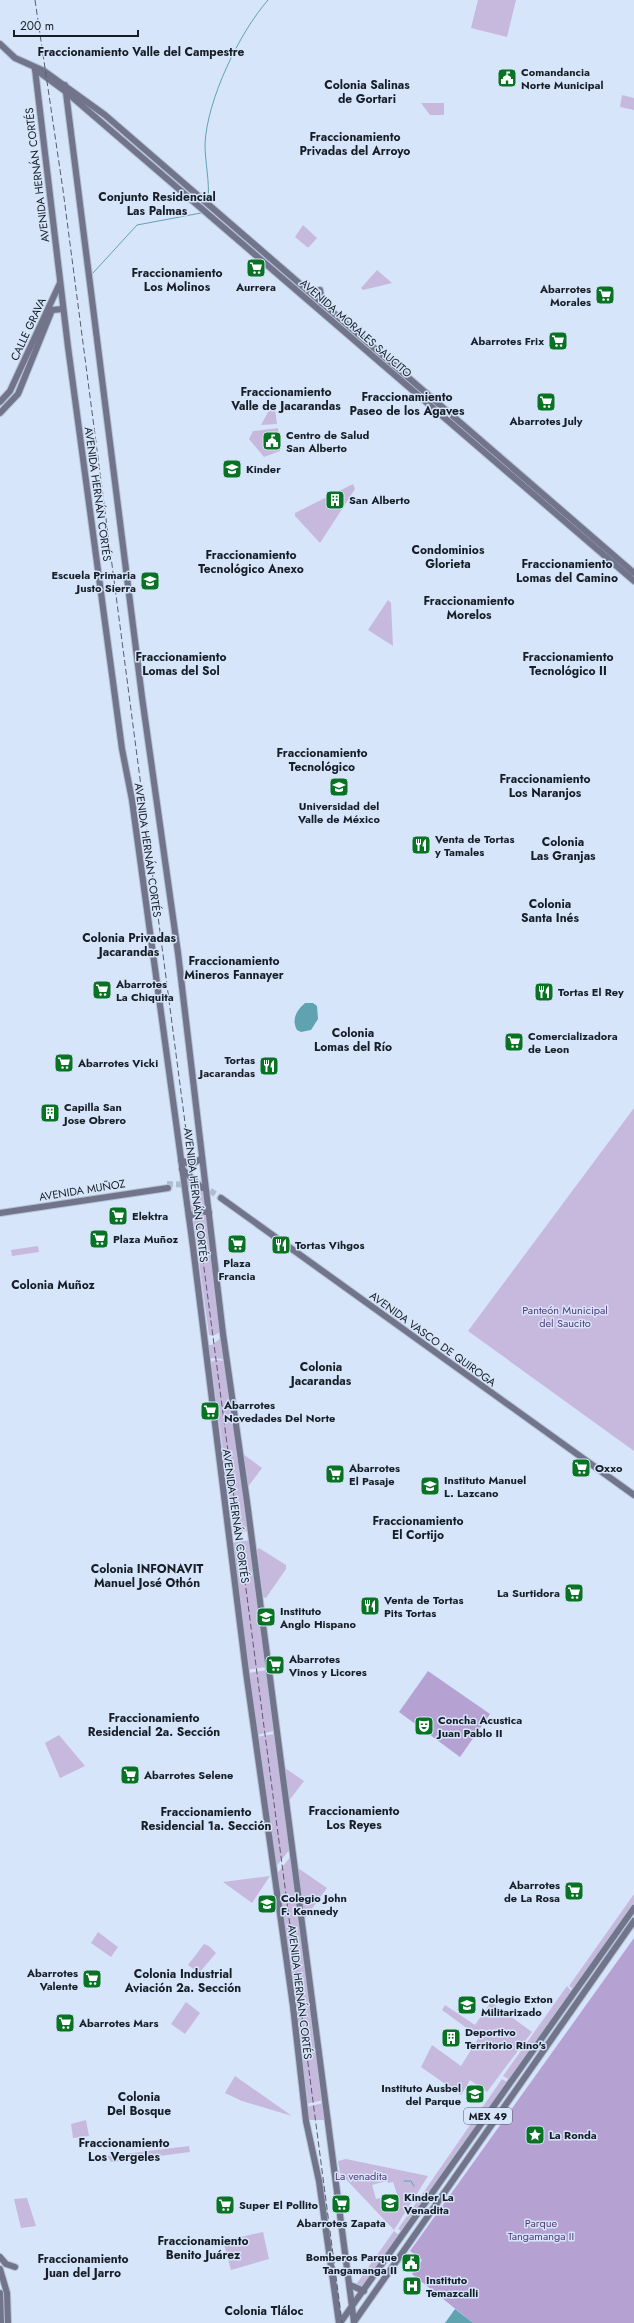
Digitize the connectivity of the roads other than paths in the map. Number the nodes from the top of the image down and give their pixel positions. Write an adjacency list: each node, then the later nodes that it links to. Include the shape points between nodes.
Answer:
1 (0, 44): 2 (main road, via 15,58)
2 (35, 69): 3 (main road, via 44,71); 4 (main road, AVENIDA HERNÁN CORTÉS)
3 (65, 88): 6 (main road, AVENIDA MORALES SAUCITO, via 105,115); 11 (main road, AVENIDA MORALES SAUCITO); 12 (main road, AVENIDA HERNÁN CORTÉS, via 178,953)
4 (60, 283): 7 (main road, AVENIDA HERNÁN CORTÉS); 8 (main road, CALLE GRAVA, via 10,391)
5 (320, 290): 6 (main road)
6 (322, 303): 10 (main road, AVENIDA MORALES SAUCITO)
7 (63, 308): 9 (main road, CALLE GRAVA, via 52,310 18,394); 13 (main road, AVENIDA HERNÁN CORTÉS, via 104,623 132,800)
8 (0, 402)
9 (0, 413)
10 (634, 573)
11 (634, 581)
12 (202, 1158): 13 (main road, via 191,1164); 19 (main road, AVENIDA HERNÁN CORTÉS)
13 (181, 1160): 14 (main road, AVENIDA HERNÁN CORTÉS)
14 (182, 1169): 15 (main road); 20 (main road, AVENIDA HERNÁN CORTÉS)
15 (202, 1188)
16 (221, 1198): 21 (main road, AVENIDA VASCO DE QUIROGA)
17 (0, 1209): 18 (main road, AVENIDA MUÑOZ, via 167,1186)
18 (0, 1213)
19 (209, 1213): 20 (main road, via 199,1210); 27 (main road, AVENIDA HERNÁN CORTÉS, via 312,1994 326,2121)
20 (189, 1217): 34 (main road, AVENIDA HERNÁN CORTÉS, via 306,2121 319,2181)
21 (634, 1494)
22 (634, 1908): 28 (main road, MEX 49)
23 (634, 1921): 31 (main road, MEX 49)
24 (0, 2257): 25 (main road, via 6,2264)
25 (15, 2267)
26 (0, 2270): 33 (main road, via 7,2293)
27 (350, 2285): 28 (main road); 30 (main road, AVENIDA HERNÁN CORTÉS)
28 (364, 2291): 30 (main road, MEX 49)
29 (0, 2294): 32 (main road)
30 (353, 2307): 31 (main road, AVENIDA HERNÁN CORTÉS); 34 (main road, MEX 49)
31 (353, 2322)
32 (1, 2323)
33 (8, 2323)
34 (340, 2323)

